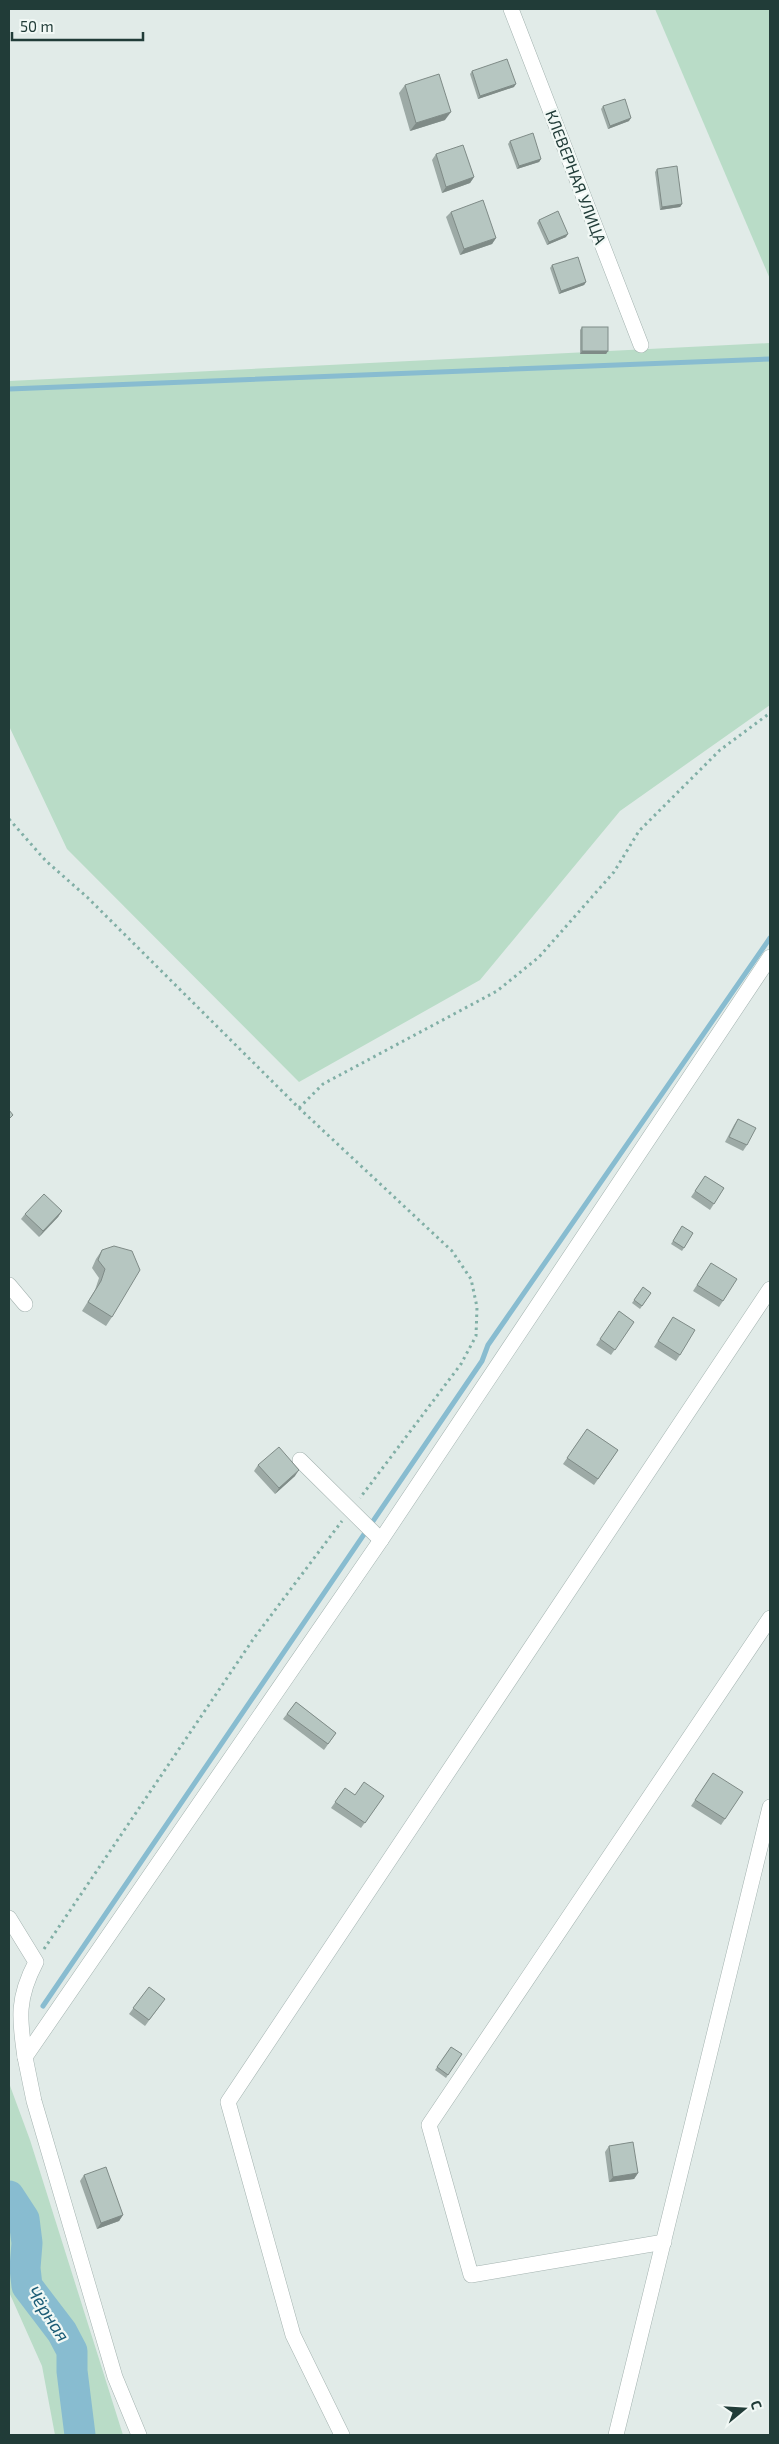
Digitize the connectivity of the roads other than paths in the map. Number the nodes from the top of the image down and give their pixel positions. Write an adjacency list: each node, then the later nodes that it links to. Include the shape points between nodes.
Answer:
1 (511, 9): 2 (street, КЛЕВЕРНАЯ УЛИЦА)
2 (641, 345)
3 (770, 956): 8 (street)
4 (9, 1285): 6 (street)
5 (770, 1289): 15 (street, via 228,2102 293,2335)
6 (25, 1304)
7 (300, 1460): 8 (street)
8 (381, 1540): 12 (street)
9 (770, 1618): 13 (street, via 428,2125 471,2275)
10 (770, 1807): 13 (street)
11 (9, 1918): 12 (street, via 36,1962 24,1984 20,2022)
12 (25, 2057): 14 (street, via 34,2101 115,2377)
13 (664, 2242): 16 (street)
14 (139, 2435)
15 (342, 2435)
16 (616, 2435)

